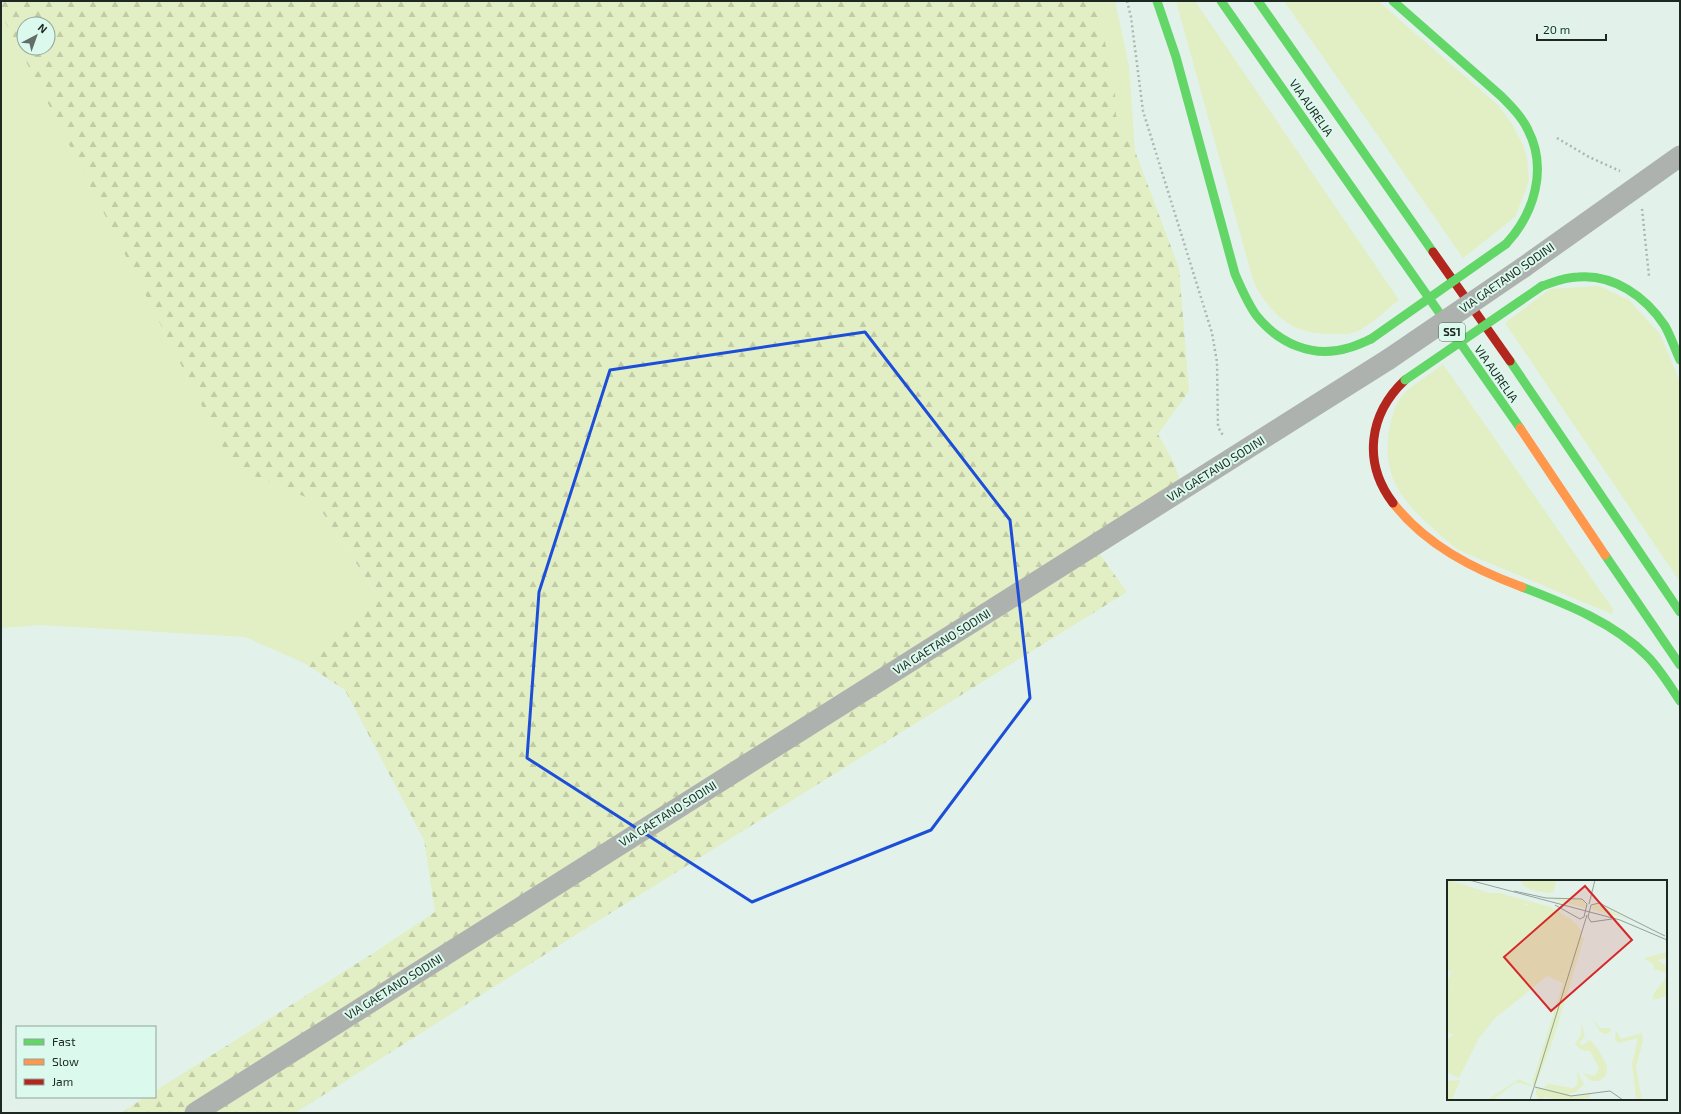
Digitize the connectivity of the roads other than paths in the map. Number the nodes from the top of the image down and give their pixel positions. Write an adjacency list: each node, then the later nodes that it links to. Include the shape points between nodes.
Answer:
1 (1157, 1): 4 (highway, bridge, via 1176,57 1235,274 1250,308 1272,332 1290,343 1313,351 1341,351 1370,339 1517,235 1525,222 1537,174 1534,142 1514,111)
2 (1221, 1): 8 (highway, VIA AURELIA / SS1)
3 (1258, 1): 7 (highway, VIA AURELIA / SS1, via 1538,401)
4 (1393, 1)
5 (1680, 156): 10 (street, VIA GAETANO SODINI, bridge, via 1389,359)
6 (1680, 360): 9 (highway, bridge, via 1658,317 1642,300 1618,284 1596,277 1563,278 1542,286 1405,380 1388,396 1383,406 1378,417 1374,447 1380,480 1395,505 1419,529 1456,557 1483,571 1599,621 1648,658)
7 (1680, 612)
8 (1680, 664)
9 (1680, 701)
10 (195, 1113)

